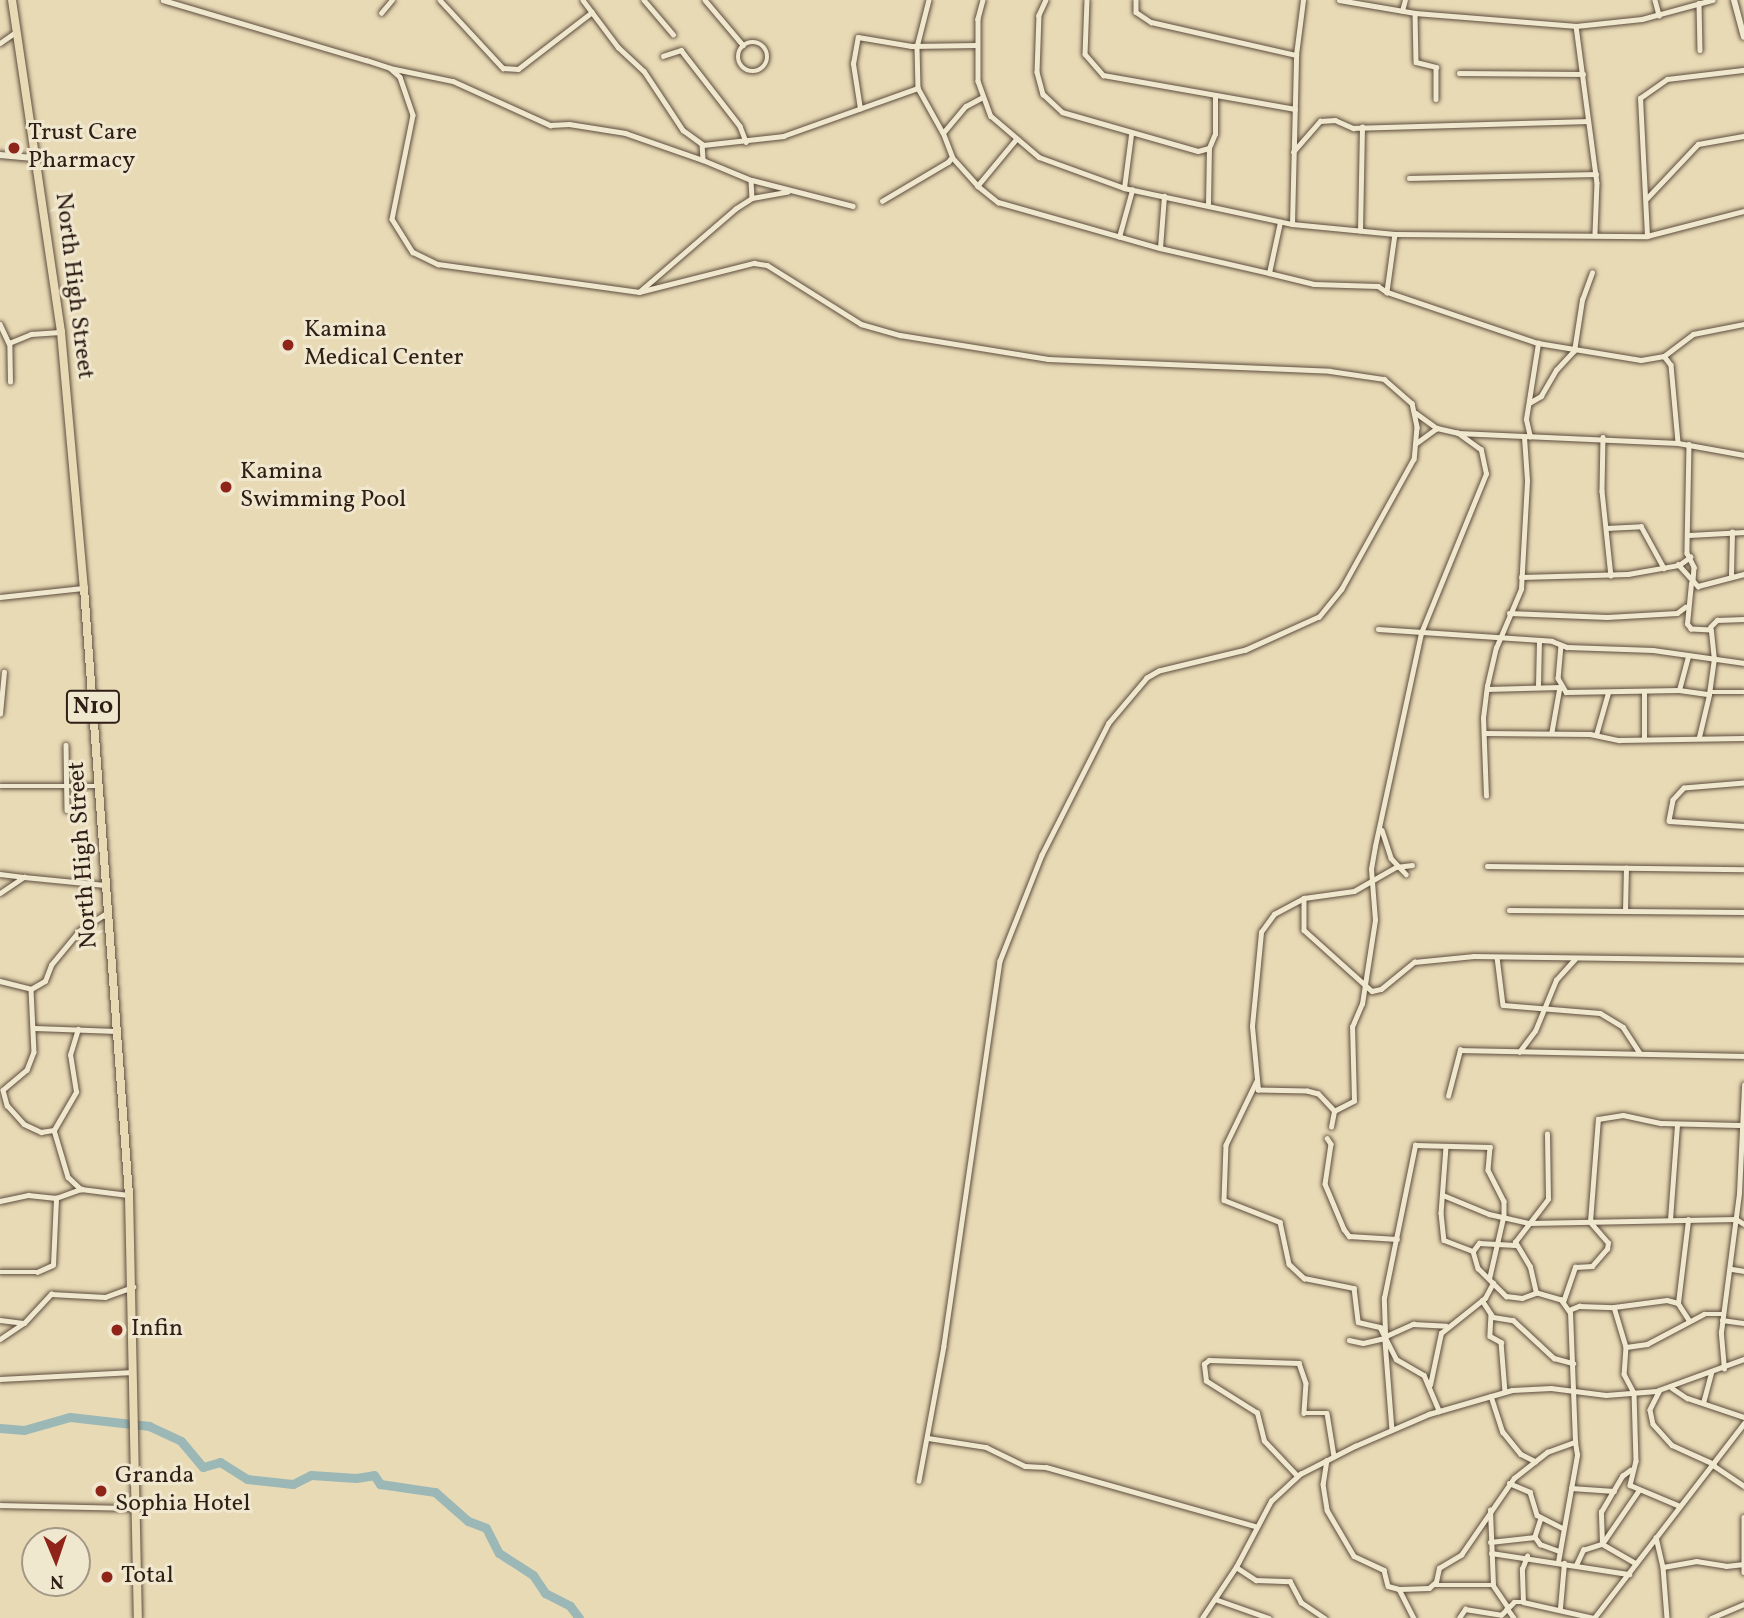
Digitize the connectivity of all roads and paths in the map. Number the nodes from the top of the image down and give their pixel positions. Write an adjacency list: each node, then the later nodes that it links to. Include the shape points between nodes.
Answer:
1 (12, 0): 27 (highway, North High Street / N10)
2 (163, 0): 37 (street)
3 (392, 0): 23 (street)
4 (440, 0): 22 (street, via 503,68 518,69)
5 (583, 0): 22 (street)
6 (644, 0): 28 (street)
7 (705, 0): 31 (street)
8 (929, 0): 33 (street)
9 (983, 0): 32 (street)
10 (1046, 0): 50 (street, via 1040,9 1035,48 1043,94 1069,116)
11 (1087, 0): 42 (street, via 1085,54 1096,71)
12 (1136, 0): 35 (street, via 1136,12 1151,22)
13 (1303, 0): 35 (street)
14 (1339, 0): 19 (street)
15 (1405, 0): 21 (street)
16 (1655, 0): 25 (street)
17 (1712, 0): 20 (street)
18 (1734, 0): 29 (main road)
19 (1370, 3): 21 (street)
20 (1699, 3): 25 (street); 34 (street)
21 (1402, 11): 24 (street)
22 (592, 12): 54 (street, via 618,47 644,71 683,130)
23 (382, 13)
24 (1415, 13): 26 (street); 44 (street, via 1416,62 1436,67)
25 (1659, 15): 26 (street)
26 (1576, 26): 40 (street)
27 (17, 31): 30 (street); 59 (highway, North High Street / N10)
28 (673, 34)
29 (1744, 37)
30 (0, 43)
31 (743, 45): 31 (street, via 738,56 742,67 752,72 763,68 768,58 764,46 754,41)
32 (977, 45): 33 (street); 43 (street)
33 (917, 47): 41 (street); 45 (street, via 858,37 853,64)
34 (1700, 50)
35 (1296, 55): 46 (street)
36 (663, 57): 53 (street, via 676,49 685,54 740,126)
37 (390, 68): 60 (street, via 468,86 550,125 625,133); 85 (street, via 400,77 412,105 392,219 413,252 438,264)
38 (1744, 70): 70 (street, via 1667,79 1640,98)
39 (1459, 73): 40 (street)
40 (1583, 74): 47 (street)
41 (918, 88): 45 (street); 49 (street)
42 (1215, 97): 46 (street); 55 (street, via 1215,134)
43 (981, 98): 49 (street, via 966,106); 52 (street, via 991,116)
44 (1436, 99)
45 (860, 109): 53 (street, via 783,136)
46 (1295, 109): 56 (street)
47 (1587, 121): 48 (street); 61 (street)
48 (1362, 127): 56 (street, via 1320,121); 77 (street)
49 (943, 133): 58 (street)
50 (1131, 135): 55 (street, via 1198,151); 65 (street)
51 (1744, 136): 70 (street, via 1698,144)
52 (1016, 140): 64 (street); 65 (street, via 1056,166)
53 (746, 142): 54 (street)
54 (703, 145): 60 (street)
55 (1209, 148): 72 (street)
56 (1293, 152): 76 (street)
57 (0, 155): 59 (main road)
58 (952, 157): 64 (street); 71 (street)
59 (36, 158): 89 (highway, North High Street / N10)
60 (703, 160): 63 (street)
61 (1595, 174): 62 (street); 78 (street)
62 (1409, 178)
63 (751, 180): 67 (street); 69 (street)
64 (978, 186): 81 (street, via 998,202)
65 (1124, 187): 66 (street)
66 (1132, 190): 68 (street); 81 (street)
67 (787, 192): 69 (street); 73 (street)
68 (1164, 196): 72 (street); 82 (street)
69 (752, 198): 85 (street)
70 (1647, 198): 80 (street)
71 (882, 201)
72 (1208, 204): 75 (street)
73 (853, 206)
74 (1744, 211): 80 (street)
75 (1280, 222): 76 (street); 83 (street)
76 (1292, 224): 77 (street)
77 (1360, 231): 79 (street)
78 (1595, 233): 79 (street); 80 (street)
79 (1395, 234): 86 (street)
80 (1647, 236)
81 (1119, 237): 82 (street)
82 (1160, 248): 83 (street)
83 (1269, 273): 86 (street, via 1314,284 1378,286)
84 (1592, 273): 92 (street, via 1582,300)
85 (639, 292): 98 (street, via 754,263 767,265 860,324 900,335 1048,359 1275,366 1370,377 1401,389)
86 (1387, 292): 91 (street)
87 (0, 324): 90 (street)
88 (1744, 324): 93 (street, via 1693,334)
89 (61, 332): 90 (street, via 31,334); 121 (highway, North High Street / N10)
90 (9, 343): 96 (street)
91 (1538, 343): 92 (street); 97 (street)
92 (1574, 351): 94 (street, via 1630,360); 97 (street, via 1541,396)
93 (1669, 351): 94 (street); 95 (street)
94 (1664, 355): 95 (street)
95 (1670, 362): 104 (street)
96 (10, 382)
97 (1529, 403): 102 (street)
98 (1416, 413): 99 (street); 105 (street)
99 (1437, 428): 100 (street); 105 (street)
100 (1458, 433): 101 (street); 107 (street)
101 (1487, 436): 102 (street); 107 (street)
102 (1527, 437): 103 (street); 119 (street)
103 (1603, 437): 104 (street); 109 (street)
104 (1678, 443): 106 (street)
105 (1415, 444): 258 (street, via 1403,484 1342,589 1319,617 1246,650 1147,678 1109,723 1042,855 1000,961)
106 (1689, 444): 108 (street); 112 (street)
107 (1480, 450): 128 (street, via 1486,474 1483,487)
108 (1744, 455)
109 (1606, 528): 115 (street, via 1641,526); 118 (street)
110 (1732, 532): 111 (street); 112 (street); 117 (street)
111 (1744, 532)
112 (1689, 535): 113 (street)
113 (1690, 556): 114 (street); 120 (street)
114 (1678, 564): 115 (street); 120 (street)
115 (1664, 568): 118 (street)
116 (1744, 574): 117 (street)
117 (1731, 575): 120 (street, via 1708,586)
118 (1611, 576): 119 (street)
119 (1521, 577): 124 (street, via 1520,596)
120 (1692, 582): 123 (street)
121 (84, 588): 122 (street); 154 (highway, North High Street / N10)
122 (0, 597)
123 (1685, 607): 124 (street, via 1677,613 1607,617); 126 (street, via 1691,629)
124 (1509, 614): 129 (street)
125 (1744, 619): 126 (street, via 1717,620)
126 (1710, 627): 133 (street)
127 (1378, 629): 128 (street)
128 (1421, 633): 129 (street); 159 (street)
129 (1500, 640): 130 (street); 138 (street)
130 (1539, 641): 131 (street); 136 (street)
131 (1561, 645): 132 (street); 137 (street)
132 (1688, 656): 133 (street); 139 (street)
133 (1714, 660): 134 (street); 143 (street)
134 (1744, 663)
135 (4, 672): 144 (street)
136 (1538, 685): 137 (street); 138 (street)
137 (1560, 687): 141 (street, via 1566,692); 145 (street)
138 (1487, 689): 146 (street)
139 (1679, 690): 142 (street); 143 (street)
140 (1744, 692): 143 (street)
141 (1608, 693): 142 (street); 147 (street)
142 (1644, 693): 149 (street)
143 (1710, 693): 148 (street)
144 (0, 715)
145 (1552, 732): 146 (street); 147 (street)
146 (1484, 733): 156 (street)
147 (1596, 735): 149 (street, via 1619,740)
148 (1699, 737): 149 (street); 150 (street)
149 (1644, 738)
150 (1744, 738)
151 (66, 745): 155 (street)
152 (1744, 783): 158 (street, via 1684,788 1673,800 1669,821)
153 (0, 786): 155 (street)
154 (98, 786): 155 (street); 169 (highway, North High Street / N10)
155 (67, 787): 157 (street)
156 (1486, 796)
157 (67, 810)
158 (1744, 826)
159 (1381, 827): 162 (street); 168 (street)
160 (1412, 864): 162 (street)
161 (1488, 866): 163 (street, via 1548,863)
162 (1396, 867): 166 (street); 168 (street)
163 (1626, 868): 164 (street); 173 (street)
164 (1744, 869)
165 (0, 874): 167 (street)
166 (1406, 874)
167 (24, 877): 169 (street); 170 (street)
168 (1372, 879): 171 (street, via 1354,891); 180 (street, via 1376,920)
169 (106, 885): 174 (highway, North High Street / N10)
170 (0, 893)
171 (1304, 898): 180 (street, via 1302,928); 189 (street, via 1274,914 1261,932 1252,1026)
172 (1509, 910): 173 (street)
173 (1625, 911): 175 (street)
174 (108, 912): 181 (street, via 79,931 51,965 45,981); 185 (highway, North High Street / N10)
175 (1744, 912)
176 (1497, 957): 177 (street); 180 (street, via 1414,962 1381,989); 182 (street, via 1501,1003)
177 (1576, 959): 178 (street); 182 (street, via 1556,980)
178 (1744, 960)
179 (0, 981): 181 (street)
180 (1364, 988): 193 (street, via 1352,1027 1354,1101)
181 (31, 989): 183 (street)
182 (1546, 1008): 186 (street, via 1600,1013 1623,1027); 187 (street)
183 (35, 1028): 184 (street); 191 (street, via 27,1070)
184 (78, 1029): 185 (street); 197 (street, via 70,1055 76,1092)
185 (117, 1031): 203 (highway, North High Street / N10)
186 (1640, 1052): 187 (street); 188 (street)
187 (1518, 1053): 192 (street, via 1457,1051)
188 (1744, 1056)
189 (1257, 1081): 193 (street, via 1258,1090 1287,1087 1318,1094); 236 (street, via 1226,1144 1224,1200 1276,1219 1295,1270 1313,1282 1354,1288 1358,1322)
190 (1744, 1085): 195 (street)
191 (2, 1089): 197 (street, via 7,1105 24,1124 41,1132)
192 (1448, 1096)
193 (1335, 1111): 196 (street)
194 (1676, 1124): 195 (street); 209 (street); 211 (street, via 1623,1115 1598,1119)
195 (1739, 1125): 201 (street)
196 (1331, 1127)
197 (54, 1130): 202 (street, via 68,1177)
198 (1547, 1134): 212 (street, via 1548,1199)
199 (1326, 1138): 214 (street, via 1331,1144 1325,1184 1343,1229 1349,1236)
200 (1446, 1147): 204 (street); 207 (street, via 1490,1147 1488,1170 1504,1201); 214 (street, via 1415,1146)
201 (1742, 1170): 208 (street)
202 (81, 1189): 203 (street); 205 (street)
203 (129, 1195): 222 (highway, North High Street / N10)
204 (1443, 1195): 207 (street); 217 (street, via 1444,1240)
205 (56, 1198): 206 (street, via 28,1195); 220 (street, via 52,1265 37,1272)
206 (0, 1201)
207 (1504, 1218): 212 (street); 215 (street)
208 (1736, 1219): 210 (street); 213 (street); 218 (street)
209 (1670, 1220): 210 (street); 211 (street)
210 (1688, 1220): 226 (street)
211 (1590, 1222): 212 (street); 225 (street, via 1608,1243 1607,1249 1592,1266 1575,1267)
212 (1530, 1223): 216 (street, via 1517,1233)
213 (1744, 1224)
214 (1397, 1239): 236 (street, via 1384,1298)
215 (1499, 1245): 216 (street); 217 (street, via 1479,1243); 221 (street)
216 (1515, 1245): 223 (street, via 1530,1267)
217 (1473, 1251): 221 (street, via 1474,1262)
218 (1732, 1269): 219 (street); 230 (street)
219 (1744, 1270)
220 (0, 1272)
221 (1491, 1281): 223 (street, via 1511,1297); 224 (street)
222 (134, 1286): 233 (street, via 105,1297 51,1294); 243 (highway, North High Street / N10)
223 (1536, 1293): 225 (street)
224 (1482, 1300): 229 (street); 235 (street)
225 (1563, 1303): 228 (street)
226 (1678, 1303): 227 (street, via 1667,1300); 232 (street)
227 (1614, 1307): 228 (street); 239 (street)
228 (1569, 1310): 241 (street)
229 (1491, 1314): 241 (street, via 1513,1320 1554,1358); 250 (street, via 1490,1336 1501,1342)
230 (1723, 1317): 232 (street); 234 (street); 242 (street)
231 (0, 1320): 233 (street)
232 (1689, 1320): 239 (street, via 1660,1339)
233 (24, 1323): 237 (street)
234 (1744, 1323)
235 (1446, 1326): 236 (street, via 1413,1324); 246 (street, via 1438,1338)
236 (1385, 1335): 238 (street, via 1363,1343); 246 (street, via 1396,1359 1424,1375); 257 (street)
237 (0, 1339)
238 (1349, 1340)
239 (1626, 1347): 251 (street, via 1623,1374)
240 (1744, 1359): 242 (street)
241 (1573, 1363): 249 (street)
242 (1724, 1369): 244 (street)
243 (134, 1372): 245 (street); 274 (highway, North High Street / N10)
244 (1712, 1373): 247 (street); 253 (street)
245 (0, 1379)
246 (1430, 1385): 254 (street)
247 (1672, 1388): 248 (street); 253 (street)
248 (1660, 1390): 251 (street); 263 (street, via 1650,1410 1653,1424 1672,1444)
249 (1575, 1391): 250 (street); 251 (street); 259 (street)
250 (1505, 1392): 252 (street)
251 (1634, 1393): 264 (street, via 1636,1461)
252 (1491, 1396): 254 (street); 262 (street, via 1503,1432 1521,1454)
253 (1703, 1403): 255 (street)
254 (1439, 1411): 257 (street)
255 (1744, 1417)
256 (1744, 1423): 263 (street)
257 (1392, 1430): 260 (street)
258 (928, 1438): 266 (street); 278 (street, via 986,1447 1025,1466 1046,1467)
259 (1575, 1442): 262 (street); 269 (street)
260 (1334, 1456): 261 (street); 265 (street, via 1327,1413 1304,1413 1306,1383 1299,1363 1209,1360 1204,1364 1206,1381 1257,1413 1264,1441)
261 (1328, 1459): 265 (street); 297 (street, via 1323,1484 1326,1510 1354,1556 1384,1570 1388,1587)
262 (1535, 1461): 267 (street)
263 (1713, 1464): 268 (street); 273 (street)
264 (1631, 1470): 270 (street, via 1622,1475); 271 (street, via 1630,1485)
265 (1297, 1476): 278 (street, via 1271,1501)
266 (919, 1481)
267 (1509, 1483): 275 (street); 277 (street, via 1530,1492)
268 (1744, 1486)
269 (1571, 1488): 270 (street); 279 (street)
270 (1614, 1490): 283 (street, via 1601,1512)
271 (1639, 1490): 273 (street); 283 (street)
272 (0, 1505): 274 (street)
273 (1680, 1506): 280 (street)
274 (139, 1508): 305 (highway, N10)
275 (1490, 1509): 282 (street); 296 (street, via 1455,1561 1439,1567)
276 (1744, 1517): 289 (street)
277 (1541, 1518): 279 (street); 281 (street)
278 (1255, 1526): 291 (street)
279 (1563, 1528): 284 (street)
280 (1656, 1536): 288 (street); 292 (street)
281 (1535, 1537): 282 (street); 284 (street, via 1540,1544)
282 (1490, 1542): 285 (street)
283 (1602, 1544): 288 (street); 290 (street, via 1583,1550)
284 (1559, 1551): 287 (street)
285 (1491, 1553): 286 (street); 295 (street)
286 (1527, 1556): 287 (street); 299 (street, via 1522,1569)
287 (1561, 1562): 290 (street); 302 (street)
288 (1636, 1564): 294 (street)
289 (1744, 1564): 292 (street, via 1696,1561); 293 (street)
290 (1576, 1565): 294 (street)
291 (1236, 1567): 298 (street); 303 (street, via 1256,1580 1290,1581 1301,1602)
292 (1663, 1567): 313 (street)
293 (1744, 1572)
294 (1629, 1574): 304 (street)
295 (1493, 1585): 296 (street); 301 (street)
296 (1431, 1586): 297 (street)
297 (1399, 1589): 310 (street)
298 (1215, 1600): 306 (street); 307 (street)
299 (1523, 1602): 301 (street); 302 (street)
300 (1744, 1604): 314 (street)
301 (1507, 1607): 311 (street, via 1501,1615 1464,1609); 312 (street)
302 (1560, 1608): 304 (street)
303 (1311, 1609): 308 (street); 309 (street)
304 (1596, 1617)
305 (138, 1618)
306 (1202, 1618)
307 (1269, 1618)
308 (1309, 1618)
309 (1325, 1618)
310 (1414, 1618)
311 (1459, 1618)
312 (1514, 1618)
313 (1667, 1618)
314 (1711, 1618)

